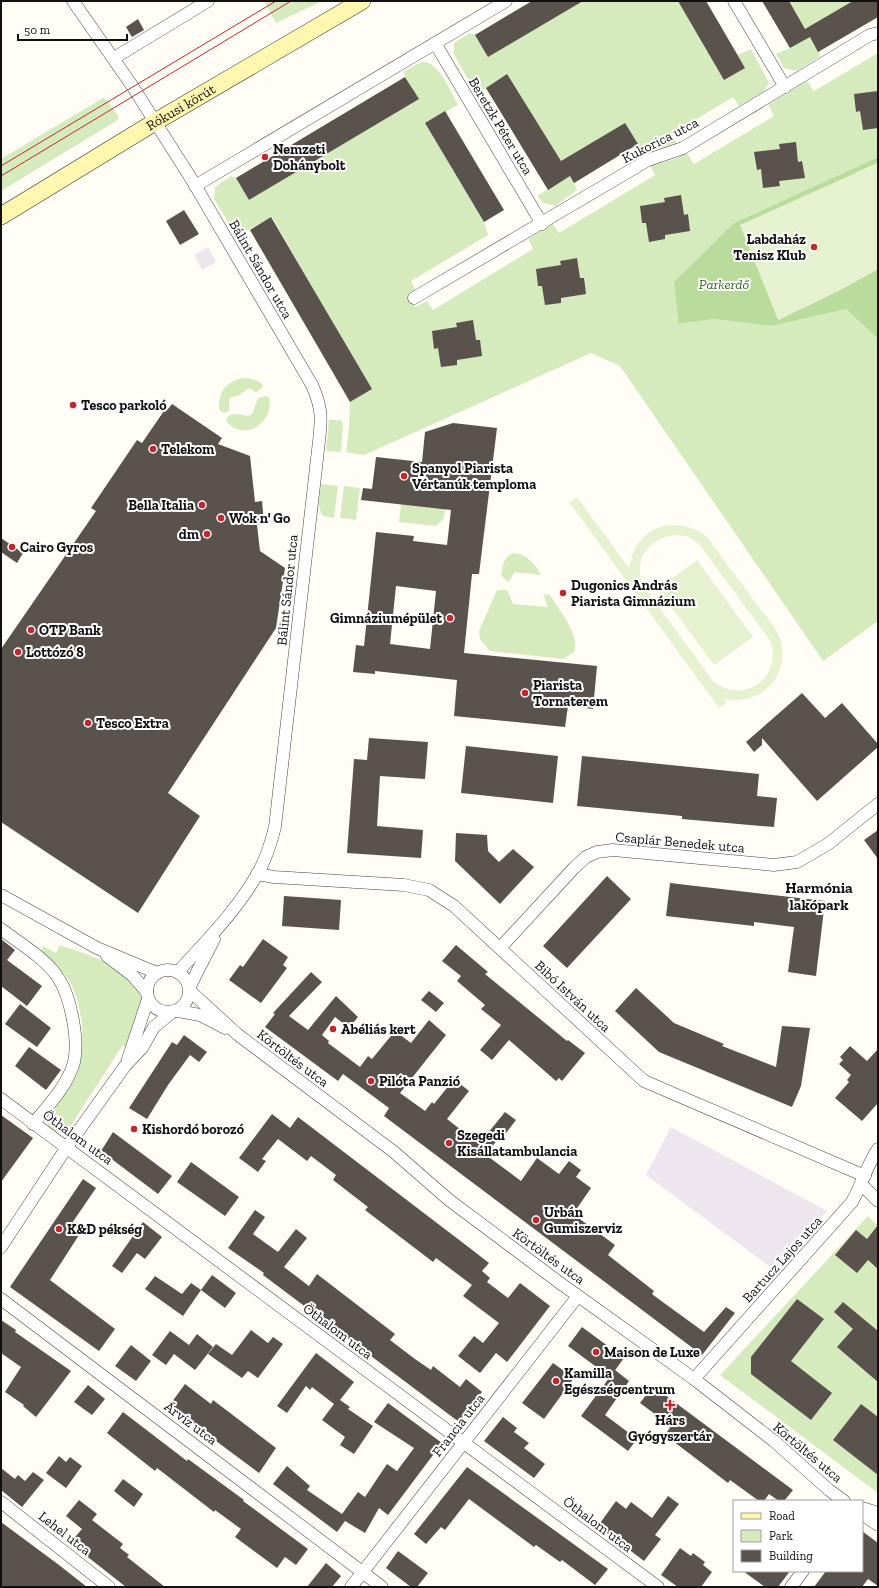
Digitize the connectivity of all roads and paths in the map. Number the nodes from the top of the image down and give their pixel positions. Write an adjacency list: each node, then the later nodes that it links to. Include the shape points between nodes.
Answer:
1 (73, 1): 8 (street, Bálint Sándor utca)
2 (208, 1): 8 (street)
3 (362, 1): 10 (main road, Rókusi körút)
4 (506, 1): 7 (street)
5 (734, 1): 9 (street)
6 (878, 33): 9 (street, Kukorica utca, via 870,35)
7 (435, 43): 11 (street); 13 (street, Beretzk Péter utca)
8 (114, 58): 10 (street, Bálint Sándor utca)
9 (784, 87): 13 (street, Kukorica utca, via 683,148 648,160)
10 (155, 122): 11 (street, Bálint Sándor utca); 12 (main road, Rókusi körút)
11 (195, 186): 16 (street, Bálint Sándor utca, via 312,385 320,403 322,418 275,827 269,851)
12 (1, 216)
13 (542, 224): 14 (street, Kukorica utca)
14 (414, 298)
15 (878, 804): 21 (street, Csaplár Benedek utca, via 828,844 797,862 774,865 626,850 597,852 586,857 574,868)
16 (258, 874): 18 (street, Bálint Sándor utca); 21 (street, Bibó István utca, via 404,885 429,890 454,906)
17 (1, 896): 20 (street)
18 (222, 924): 22 (street, Bálint Sándor utca); 24 (street, Bálint Sándor utca)
19 (1, 929): 30 (street, via 34,954 59,978 69,1002 75,1029 74,1062 61,1088)
20 (97, 948): 23 (street); 25 (street, via 132,975)
21 (500, 948): 33 (street, Bibó István utca, via 644,1081)
22 (178, 972): 23 (street, via 168,970); 24 (street, via 186,978)
23 (157, 973): 25 (street, via 148,985)
24 (190, 988): 26 (street, via 188,1000); 27 (street, Körtöltés utca)
25 (148, 996): 26 (street, via 157,1010); 28 (street)
26 (175, 1012): 27 (street, Körtöltés utca, via 200,1015); 28 (street, via 154,1027 142,1048)
27 (237, 1034): 36 (street, Körtöltés utca, via 394,1152 448,1200)
28 (126, 1066): 31 (street)
29 (1, 1099): 30 (street, Öthalom utca)
30 (34, 1124): 31 (street, Öthalom utca)
31 (67, 1147): 35 (street); 39 (street, Öthalom utca)
32 (878, 1149): 33 (street, Bartucz Lajos utca, via 870,1160)
33 (863, 1181): 34 (street); 38 (street, Bartucz Lajos utca, via 852,1202)
34 (878, 1201)
35 (1, 1248)
36 (578, 1296): 38 (street, Körtöltés utca); 39 (street, Francia utca)
37 (1, 1299): 46 (street, Árvíz utca)
38 (694, 1379): 40 (street, Körtöltés utca, via 774,1441)
39 (463, 1443): 46 (street, Francia utca); 51 (street, Öthalom utca)
40 (843, 1500)
41 (1, 1502): 48 (street, Lehel utca)
42 (863, 1508): 43 (street)
43 (878, 1513)
44 (863, 1515): 45 (street)
45 (878, 1525)
46 (362, 1572): 49 (street, Francia utca); 50 (street, Árvíz utca)
47 (802, 1572): 52 (street)
48 (110, 1587)
49 (351, 1587)
50 (382, 1587)
51 (658, 1587)
52 (791, 1587)

